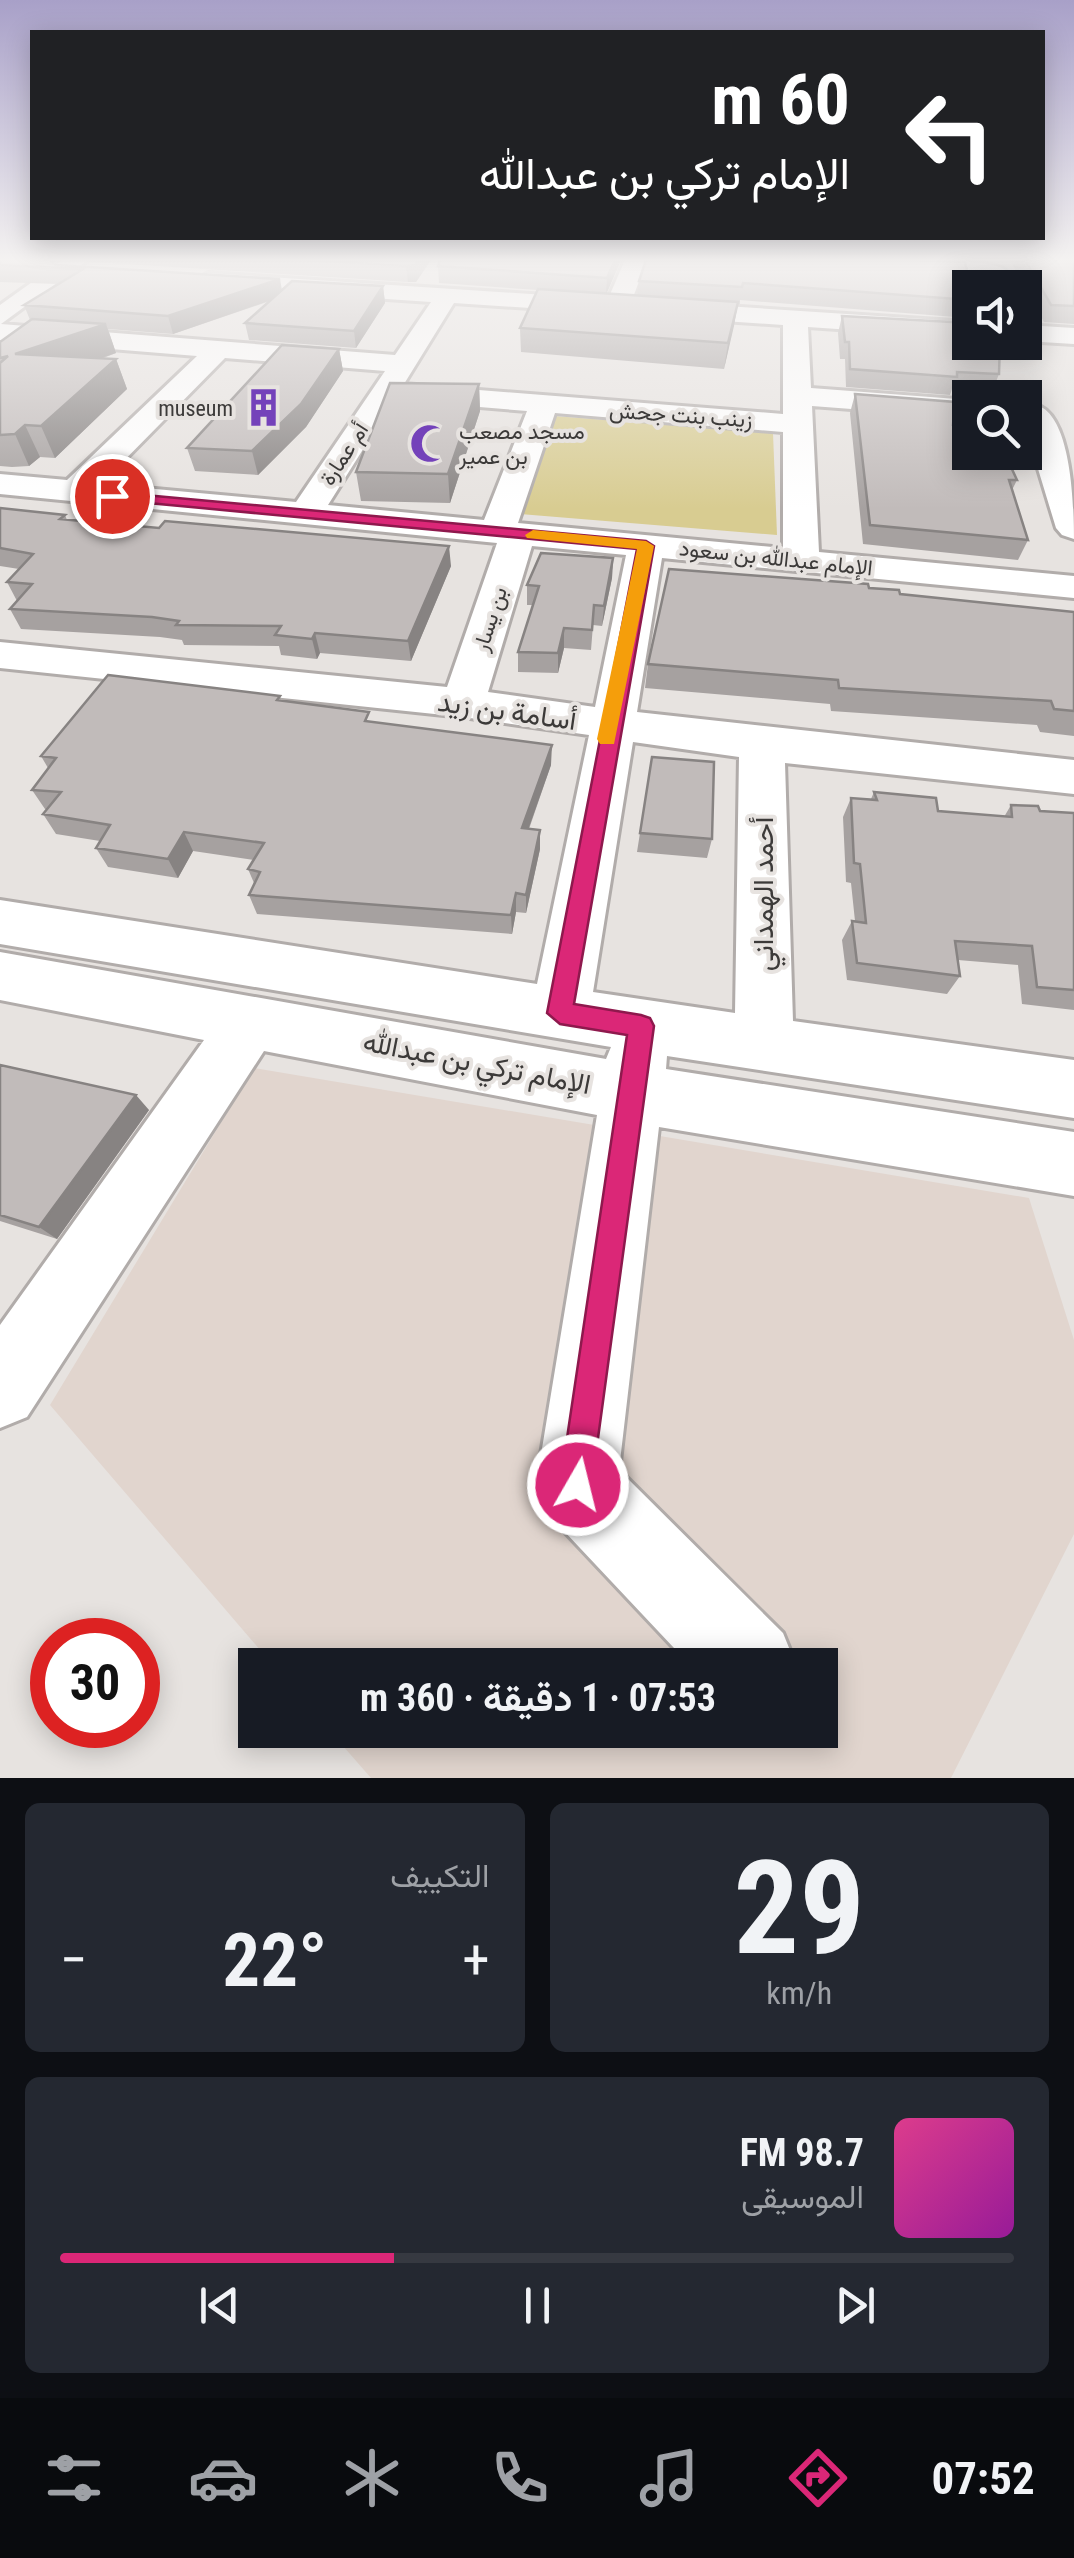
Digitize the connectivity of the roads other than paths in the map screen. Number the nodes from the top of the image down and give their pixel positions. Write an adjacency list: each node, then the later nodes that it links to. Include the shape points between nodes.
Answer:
1 (142, 343): 4 (street)
2 (417, 343): 5 (street, أم عمارة)
3 (795, 343): 9 (street)
4 (220, 349): 5 (street); 14 (street)
5 (403, 364): 6 (street, أم عمارة)
6 (385, 392): 7 (street, زينب بنت جحش); 15 (street, أم عمارة)
7 (544, 404): 9 (street, زينب بنت جحش); 17 (street, بن يسار)
8 (952, 409): 9 (street, زينب بنت جحش)
9 (797, 410): 19 (street)
10 (1042, 415): 11 (street)
11 (1074, 416)
12 (1042, 445): 16 (street)
13 (0, 484): 14 (street, الإمام عبدالله بن سعود)
14 (73, 493): 15 (street, الإمام عبدالله بن سعود)
15 (306, 513): 17 (street, الإمام عبدالله بن سعود)
16 (1074, 528)
17 (508, 533): 18 (street, الإمام عبدالله بن سعود); 22 (street, بن يسار)
18 (646, 546): 19 (street, الإمام عبدالله بن سعود); 23 (street)
19 (802, 560): 20 (street, الإمام عبدالله بن سعود)
20 (1074, 587)
21 (0, 655): 22 (street, أسامة بن زيد)
22 (462, 704): 23 (street, أسامة بن زيد)
23 (610, 725): 24 (street, أسامة بن زيد); 28 (street)
24 (762, 745): 25 (street, أسامة بن زيد); 30 (street, أحمد الهمداني)
25 (1074, 776)
26 (0, 922): 28 (street, الإمام تركي بن عبدالله)
27 (0, 976): 29 (street, الإمام تركي بن عبدالله)
28 (560, 1013): 31 (street, الإمام تركي بن عبدالله)
29 (252, 1020): 31 (street, الإمام تركي بن عبدالله); 34 (street)
30 (764, 1043): 31 (street, الإمام تركي بن عبدالله); 32 (street, الإمام تركي بن عبدالله)
31 (637, 1060): 33 (street, الإمام تركي بن عبدالله); 35 (street, via 578,1485)
32 (1074, 1090)
33 (1074, 1164)
34 (0, 1390)
35 (735, 1648)

